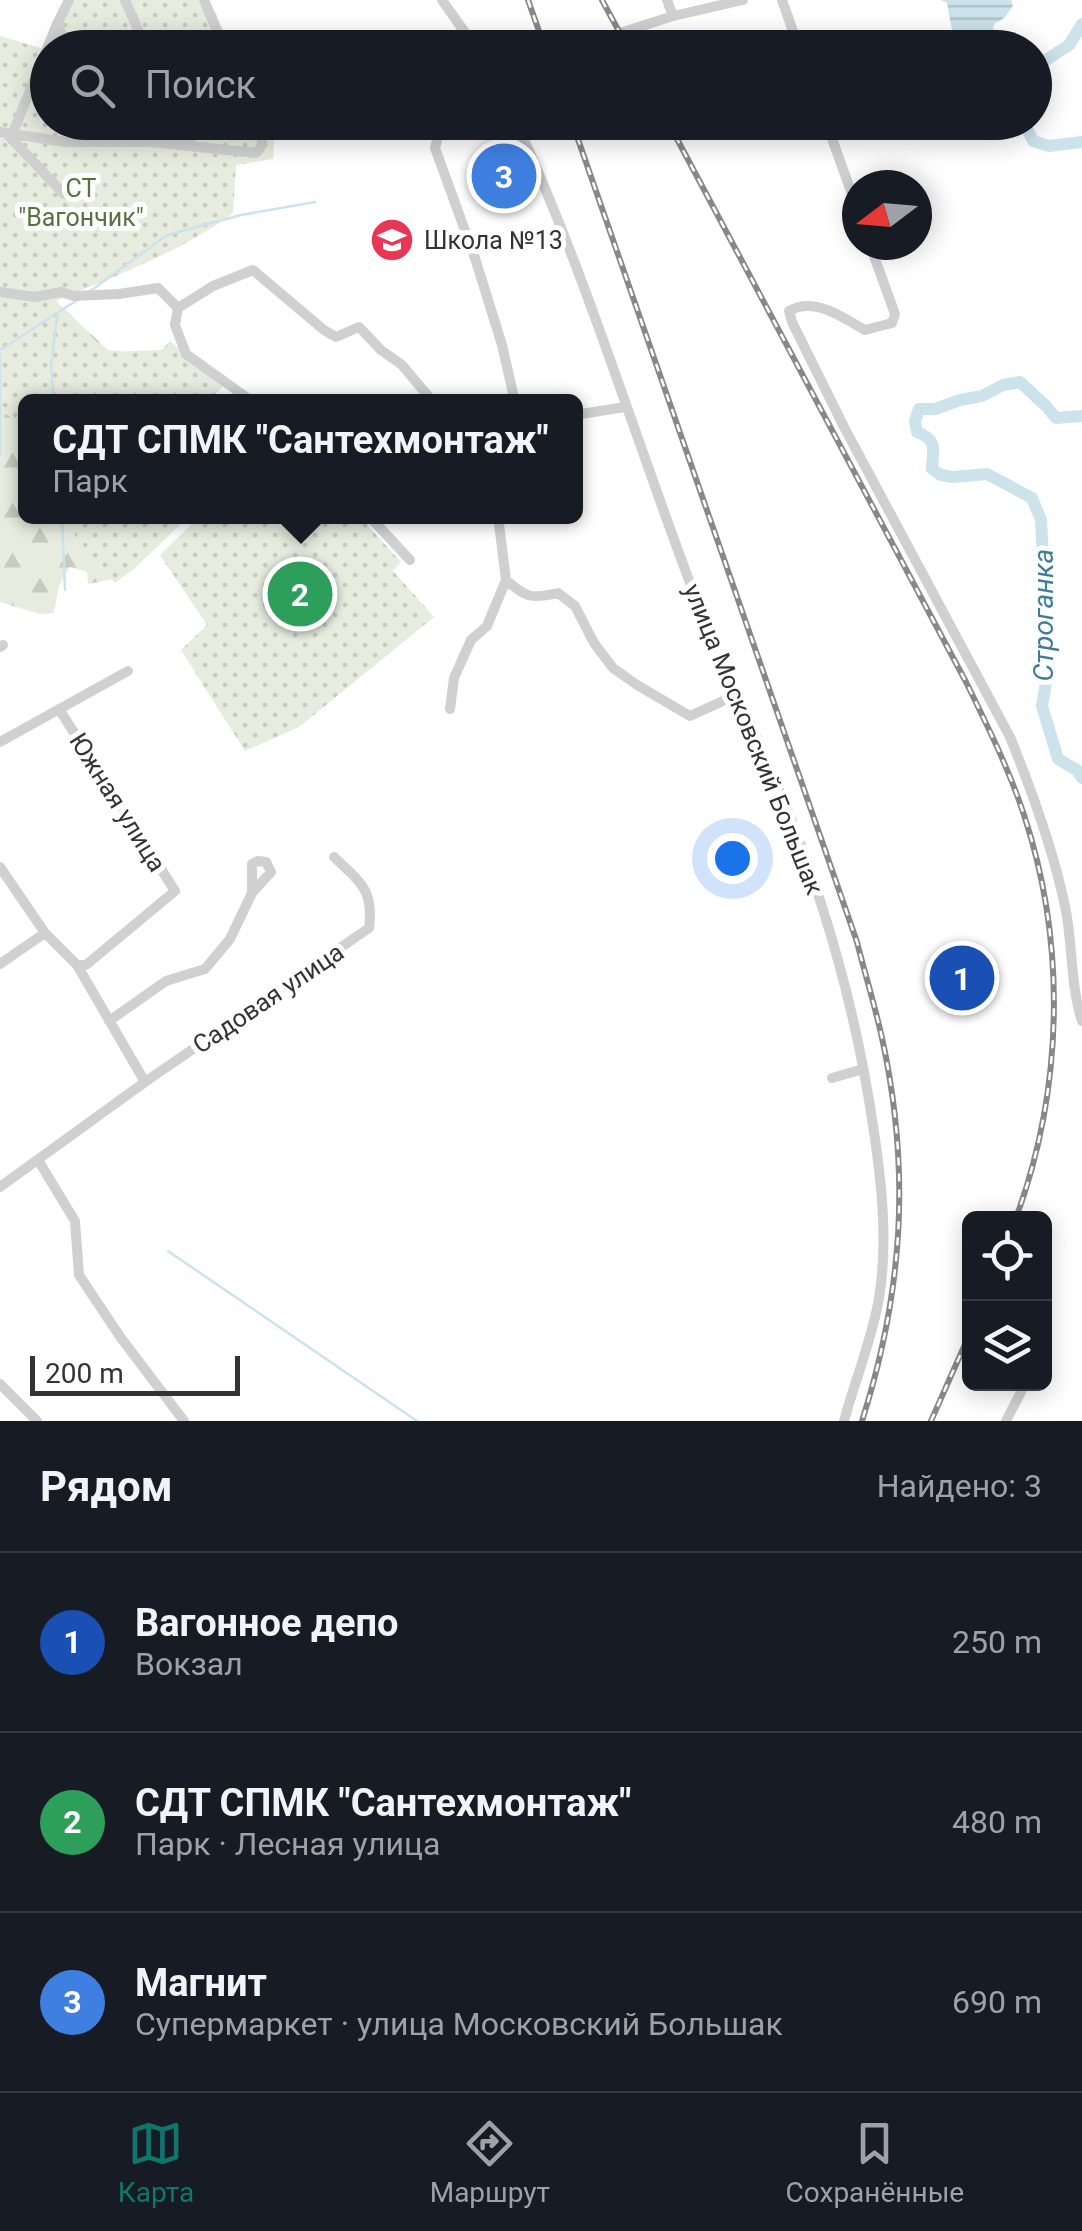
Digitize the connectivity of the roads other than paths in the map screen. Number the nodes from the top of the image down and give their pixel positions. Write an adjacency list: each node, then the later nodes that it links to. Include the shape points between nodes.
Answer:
1 (68, 0): 9 (street)
2 (124, 0): 12 (street)
3 (204, 0): 13 (street)
4 (442, 0): 14 (street)
5 (667, 0): 8 (street)
6 (744, 0): 8 (street)
7 (782, 0): 16 (street)
8 (673, 16): 15 (street)
9 (57, 24): 10 (street); 11 (street)
10 (54, 30)
11 (60, 30)
12 (138, 30)
13 (216, 30)
14 (463, 30)
15 (629, 30)
16 (793, 30)
17 (30, 82): 18 (street)
18 (6, 133): 28 (street)
19 (52, 140): 20 (street)
20 (78, 140): 26 (street)
21 (191, 140): 26 (street)
22 (264, 140): 26 (street, via 256,153)
23 (437, 140): 34 (street)
24 (524, 140): 35 (street, улица Московский Большак)
25 (832, 140): 27 (street)
26 (190, 146)
27 (843, 170)
28 (64, 194)
29 (875, 260): 55 (street, via 895,314 892,323 868,331 833,311 789,311 1010,737 1065,906)
30 (0, 292): 31 (street, via 35,298 58,287 74,296 158,288)
31 (178, 308): 32 (street, via 175,325 186,354); 33 (street, via 253,270 336,337 360,327)
32 (242, 394)
33 (426, 394)
34 (513, 394)
35 (626, 407): 36 (street); 44 (street, улица Московский Большак)
36 (583, 414)
37 (312, 524): 40 (street)
38 (376, 524): 41 (street)
39 (499, 524): 42 (street)
40 (303, 531)
41 (410, 560)
42 (506, 580): 44 (street, via 522,595 558,593 575,606 613,668 690,716); 46 (street, via 488,626 471,640 454,678)
43 (128, 671): 45 (street)
44 (736, 695): 56 (street, улица Московский Большак, via 819,898)
45 (59, 709): 47 (street); 53 (street, Южная улица, via 175,891)
46 (450, 709)
47 (0, 742)
48 (334, 857): 58 (street, Садовая улица, via 364,885 368,928)
49 (0, 867): 51 (street)
50 (252, 893): 54 (street, via 230,940 205,969 166,981)
51 (45, 933): 52 (street); 53 (street)
52 (0, 964)
53 (82, 968): 54 (street)
54 (110, 1020): 58 (street)
55 (1082, 1021)
56 (863, 1069): 57 (street); 65 (street, улица Московский Большак, via 880,1176 880,1296)
57 (832, 1078)
58 (145, 1082): 59 (street, Садовая улица)
59 (38, 1160): 60 (street, Садовая улица); 64 (street, via 74,1221 79,1275)
60 (0, 1187)
61 (0, 1384): 63 (street)
62 (1021, 1391): 66 (street)
63 (37, 1421)
64 (184, 1421)
65 (844, 1421)
66 (1006, 1421)

